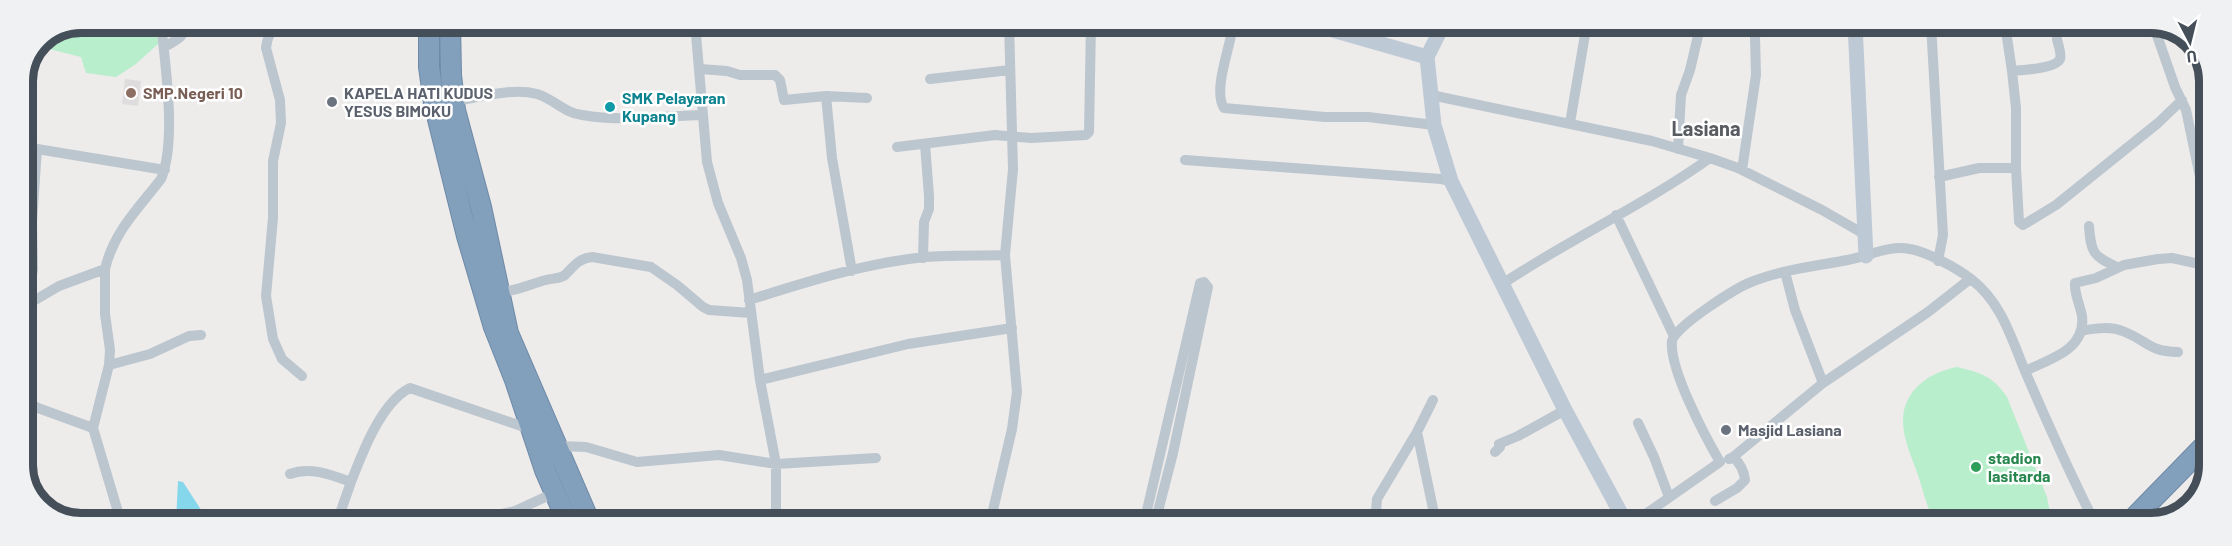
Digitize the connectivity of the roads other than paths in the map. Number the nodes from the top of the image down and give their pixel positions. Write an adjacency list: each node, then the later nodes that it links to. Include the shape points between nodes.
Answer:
1 (162, 33): 20 (street)
2 (185, 33): 20 (street)
3 (271, 33): 75 (street, via 267,42 281,123 273,161 266,296 273,339 282,359)
4 (429, 33): 40 (highway, via 434,103)
5 (450, 33): 30 (highway)
6 (696, 33): 22 (street)
7 (1009, 33): 23 (street)
8 (1091, 33): 34 (street, via 1089,132 1038,138)
9 (1231, 33): 33 (street, via 1223,72 1224,108)
10 (1343, 33): 21 (street)
11 (1439, 33): 21 (street)
12 (1585, 33): 32 (street)
13 (1699, 33): 38 (street, via 1681,95)
14 (1756, 33): 45 (street, via 1756,75)
15 (1854, 33): 52 (street)
16 (1931, 33): 47 (street)
17 (2006, 33): 24 (street)
18 (2156, 34): 29 (street)
19 (2057, 39): 24 (street, via 2060,59 2056,63)
20 (164, 47): 44 (street, via 169,127)
21 (1427, 57): 26 (street)
22 (700, 69): 27 (street, via 775,75 780,80 784,100); 31 (street)
23 (1010, 70): 25 (street); 34 (street)
24 (2012, 71): 43 (street)
25 (930, 79)
26 (1431, 95): 32 (street); 33 (street)
27 (826, 96): 28 (street); 60 (street, via 832,158)
28 (867, 98)
29 (2182, 100): 43 (street, via 2056,204 2023,225 2019,222); 46 (street)
30 (454, 101): 31 (street, via 529,93 583,116); 40 (highway)
31 (703, 115): 65 (street, via 710,177 741,258)
32 (1570, 123): 38 (street)
33 (1434, 125): 49 (street)
34 (1012, 136): 35 (street); 53 (street)
35 (925, 144): 36 (street); 55 (street, via 929,209 924,222)
36 (897, 147)
37 (33, 148): 39 (street)
38 (1678, 148): 41 (street)
39 (37, 149): 44 (street); 48 (street)
40 (457, 156): 64 (highway, via 481,207); 84 (highway, via 494,327)
41 (1710, 158): 45 (street); 50 (street, via 1665,189)
42 (1185, 160): 49 (street)
43 (2016, 168): 47 (street, via 1979,168)
44 (165, 170): 59 (street, via 120,230)
45 (1742, 170): 52 (street)
46 (2199, 176)
47 (1939, 177): 56 (street, via 1943,235)
48 (33, 178)
49 (1451, 181): 63 (street)
50 (1616, 215): 63 (street); 71 (street)
51 (2089, 226): 58 (street, via 2092,250)
52 (1864, 234): 54 (street)
53 (1005, 255): 55 (street); 68 (street)
54 (1866, 256): 56 (street, via 1883,250 1909,249); 61 (street)
55 (923, 258): 60 (street)
56 (1938, 261): 62 (street)
57 (2199, 264): 58 (street, via 2172,258)
58 (2117, 267): 69 (street, via 2075,283)
59 (105, 269): 66 (street, via 59,286); 73 (street)
60 (852, 271): 65 (street)
61 (1785, 272): 71 (street, via 1741,286); 77 (street)
62 (1970, 279): 74 (street, via 2007,323); 77 (street)
63 (1502, 284): 80 (street)
64 (500, 292): 67 (street, via 561,278 585,257 592,257 651,267 703,308); 85 (highway, via 512,342)
65 (749, 300): 67 (street)
66 (33, 301)
67 (751, 314): 76 (street)
68 (1012, 328): 76 (street, via 908,344); 103 (street, via 1016,402)
69 (2081, 331): 72 (street, via 2114,329 2154,349); 74 (street, via 2070,348)
70 (201, 335): 73 (street)
71 (1674, 336): 90 (street, via 1674,354 1687,396)
72 (2178, 352)
73 (109, 365): 82 (street)
74 (2025, 371): 110 (street)
75 (302, 376)
76 (760, 380): 91 (street)
77 (1823, 383): 88 (street)
78 (1433, 400): 83 (street)
79 (33, 405): 82 (street)
80 (1565, 410): 87 (street, via 1499,444); 108 (street)
81 (1638, 423): 95 (street)
82 (93, 428): 97 (street)
83 (1417, 432): 106 (street, via 1377,499); 107 (street)
84 (533, 436): 85 (highway); 93 (street, via 410,388 392,404 374,430); 94 (highway)
85 (556, 442): 91 (street, via 637,462 719,455); 101 (highway)
86 (2199, 451): 111 (highway)
87 (1495, 452)
88 (1733, 457): 90 (street); 96 (street, via 1745,480)
89 (876, 458): 91 (street)
90 (1720, 462): 95 (street)
91 (776, 464): 102 (street)
92 (290, 474): 93 (street, via 312,471)
93 (351, 482): 98 (street)
94 (554, 493): 99 (street); 100 (highway)
95 (1669, 497): 109 (street)
96 (1715, 501)
97 (118, 513)
98 (340, 513)
99 (506, 513)
100 (563, 513)
101 (586, 513)
102 (776, 513)
103 (992, 513)
104 (1146, 513): 105 (street, via 1200,283 1204,282 1208,286)
105 (1158, 513)
106 (1376, 513)
107 (1434, 513)
108 (1621, 513)
109 (1647, 513)
110 (2090, 513)
111 (2140, 513)

